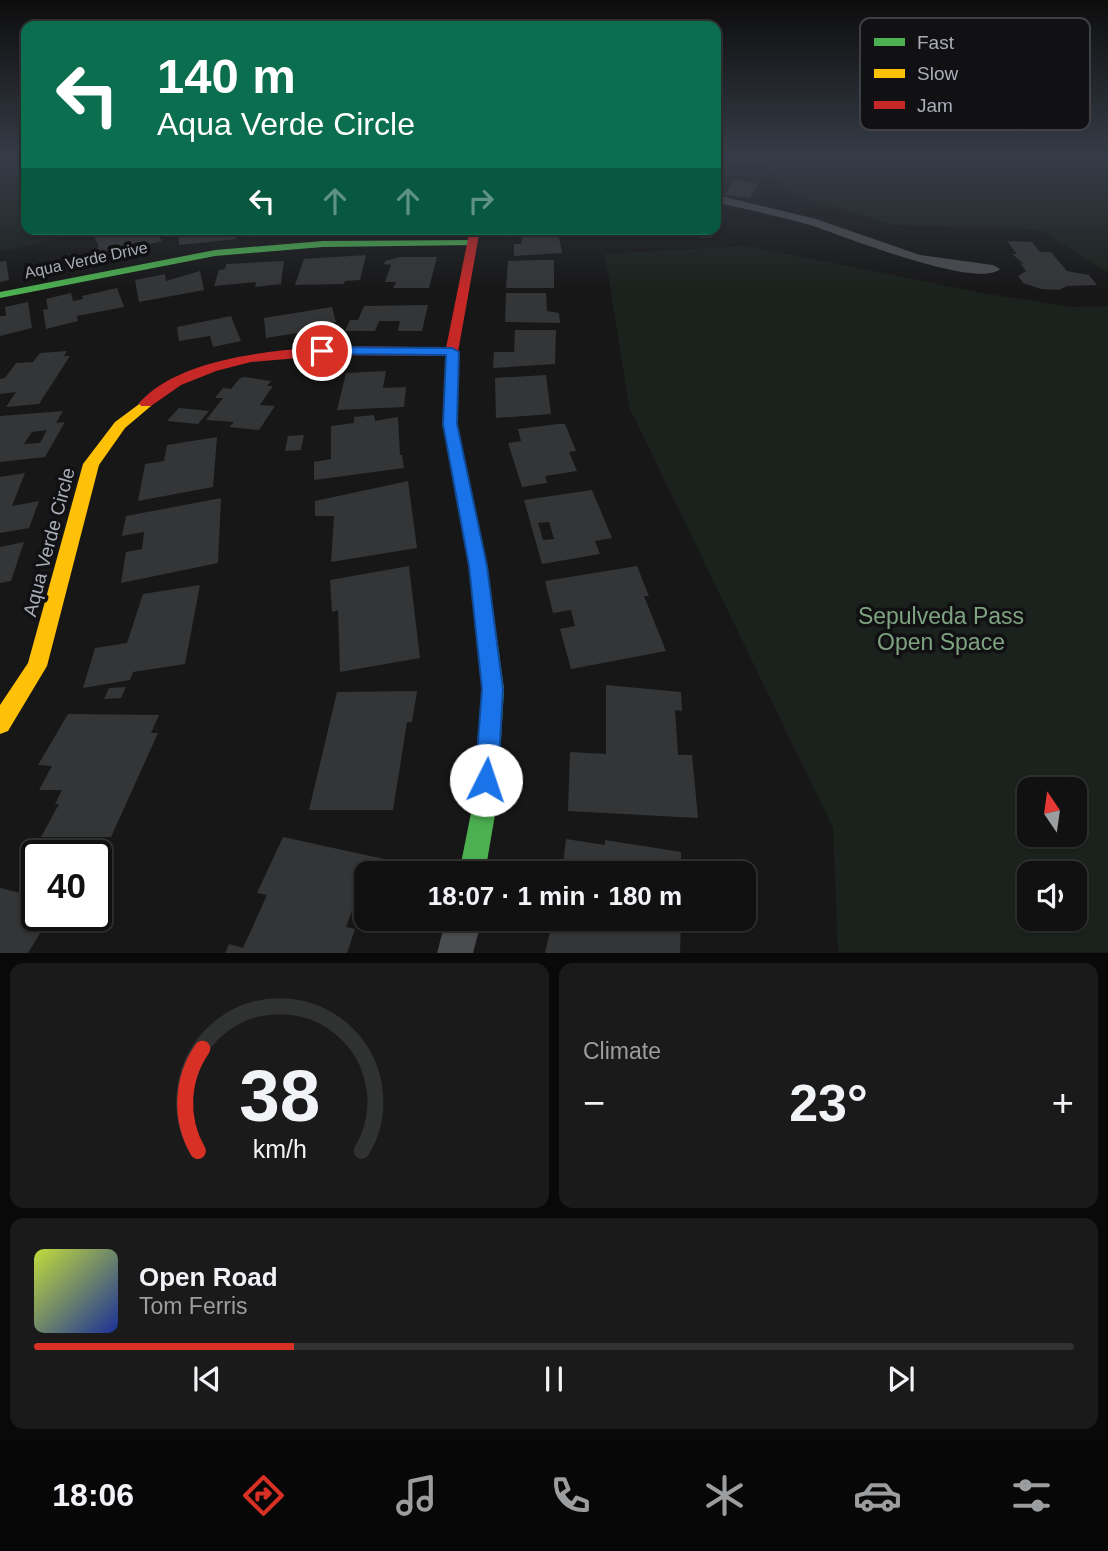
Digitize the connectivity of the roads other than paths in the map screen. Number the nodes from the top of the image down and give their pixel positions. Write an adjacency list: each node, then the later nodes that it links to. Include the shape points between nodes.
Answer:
1 (730, 202): 3 (street, via 812,222 917,258)
2 (474, 236): 4 (street, Aqua Verde Drive, via 215,253); 5 (street)
3 (993, 269)
4 (0, 295)
5 (452, 352): 6 (street, Aqua Verde Circle, via 276,355 190,377 152,397 120,425 91,464 37,666); 7 (street, via 450,424 478,566 493,689 485,803)
6 (0, 724)
7 (474, 861)
8 (461, 931): 9 (street)
9 (455, 953)

